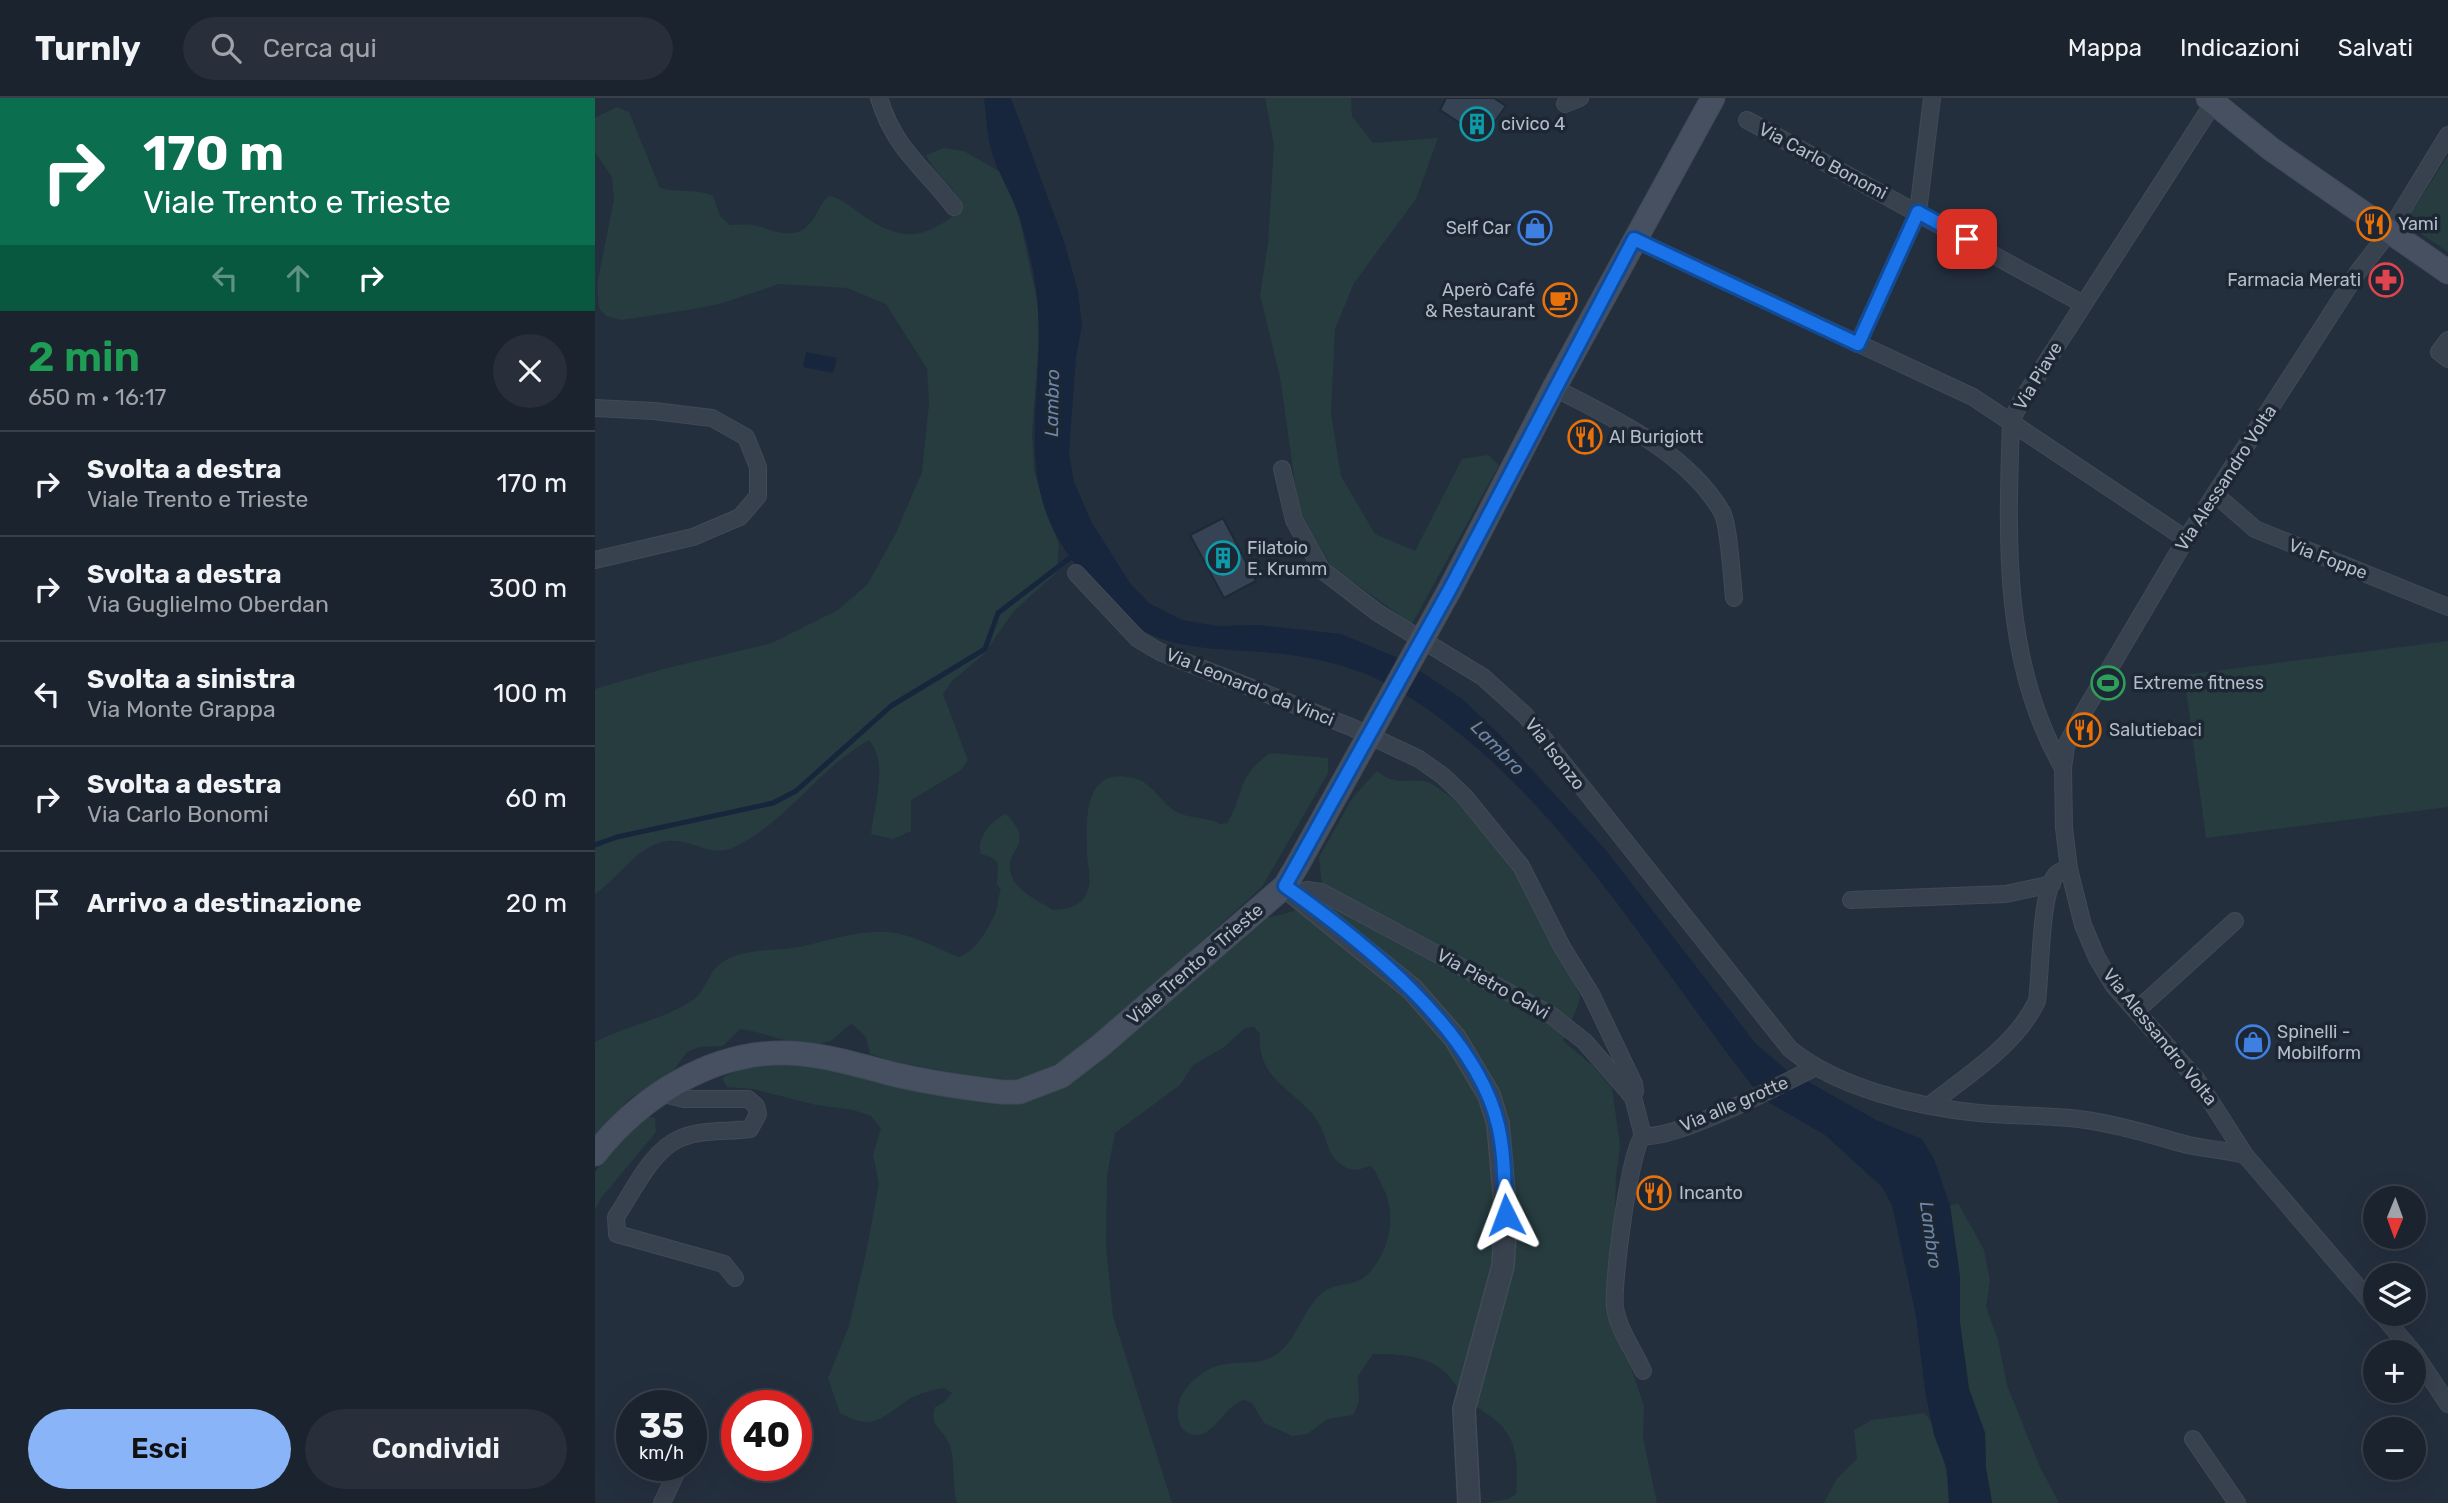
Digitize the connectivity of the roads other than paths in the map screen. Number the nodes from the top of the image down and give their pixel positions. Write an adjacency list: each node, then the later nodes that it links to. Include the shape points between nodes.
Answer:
1 (879, 98): 7 (street, via 886,120 910,159)
2 (1713, 98): 10 (main road, Viale Trento e Trieste)
3 (1932, 98): 8 (street)
4 (2211, 100): 9 (main road, via 2271,149); 12 (street, Via Piave)
5 (1747, 120): 8 (street, Via Carlo Bonomi)
6 (2448, 135): 9 (street, Via Alessandro Volta)
7 (954, 207)
8 (1918, 212): 12 (street, Via Carlo Bonomi); 14 (street)
9 (2389, 232): 11 (main road); 20 (street, Via Alessandro Volta, via 2358,272)
10 (1634, 239): 14 (street); 16 (main road, Viale Trento e Trieste)
11 (2448, 272)
12 (2083, 304): 18 (street, Via Piave)
13 (2448, 340): 15 (street, via 2439,352)
14 (1858, 344): 18 (street, via 1973,397)
15 (2448, 359)
16 (1554, 388): 24 (street, via 1663,450 1691,474 1723,514); 29 (main road, Viale Trento e Trieste, bridge, via 1450,589 1298,864)
17 (595, 408): 22 (street, via 712,418 746,437 758,467 758,496 740,517 692,537)
18 (2011, 422): 21 (street); 26 (street, Via Piave, via 2009,565 2017,643 2046,740)
19 (1282, 469): 33 (street, Via Isonzo, via 1294,520 1322,570 1378,613 1483,677 1525,715)
20 (2216, 495): 21 (street, Via Alessandro Volta); 25 (street, Via Foppe, via 2255,528)
21 (2186, 540): 26 (street, Via Alessandro Volta, via 2081,717 2066,746)
22 (595, 560)
23 (1076, 573): 35 (street, Via Leonardo da Vinci, via 1138,639 1167,656 1351,727 1419,759 1465,797 1534,886 1634,1084 1635,1091)
24 (1734, 598)
25 (2448, 607)
26 (2063, 768): 27 (street, Via Alessandro Volta)
27 (2069, 869): 28 (street, via 2056,874); 32 (street, Via Alessandro Volta, via 2097,958)
28 (2052, 884): 30 (street, via 2006,894); 36 (street, via 2033,1011 2009,1040)
29 (1290, 891): 34 (main road, Viale Trento e Trieste, via 1061,1076 1035,1086 1002,1092 968,1088 833,1058 786,1053 734,1059); 35 (street, Via Pietro Calvi, via 1321,892 1551,1015 1585,1042); 48 (street, via 1412,989 1455,1038 1489,1095 1498,1124 1506,1215 1503,1266 1464,1409)
30 (1851, 900)
31 (2235, 921): 32 (street)
32 (2136, 1011): 39 (street, Via Alessandro Volta, via 2197,1080)
33 (1807, 1072): 36 (street); 37 (street, Via alle grotte, via 1673,1130)
34 (660, 1093): 38 (main road, Viale Trento e Trieste); 40 (street, via 684,1099 748,1099 756,1106 756,1123 750,1129 681,1138 667,1146 616,1217 617,1234 724,1264)
35 (1630, 1094): 37 (street, Via Pietro Calvi)
36 (1931, 1104): 39 (street, via 2128,1126 2190,1145)
37 (1643, 1136): 43 (street, via 1634,1157 1621,1228 1615,1307)
38 (595, 1154)
39 (2245, 1155): 41 (street, Via Alessandro Volta)
40 (735, 1278)
41 (2363, 1293)
42 (2391, 1326): 44 (street)
43 (1643, 1371)
44 (2448, 1404)
45 (2193, 1439): 49 (street)
46 (672, 1481): 47 (street)
47 (662, 1503)
48 (1469, 1503)
49 (2238, 1503)

